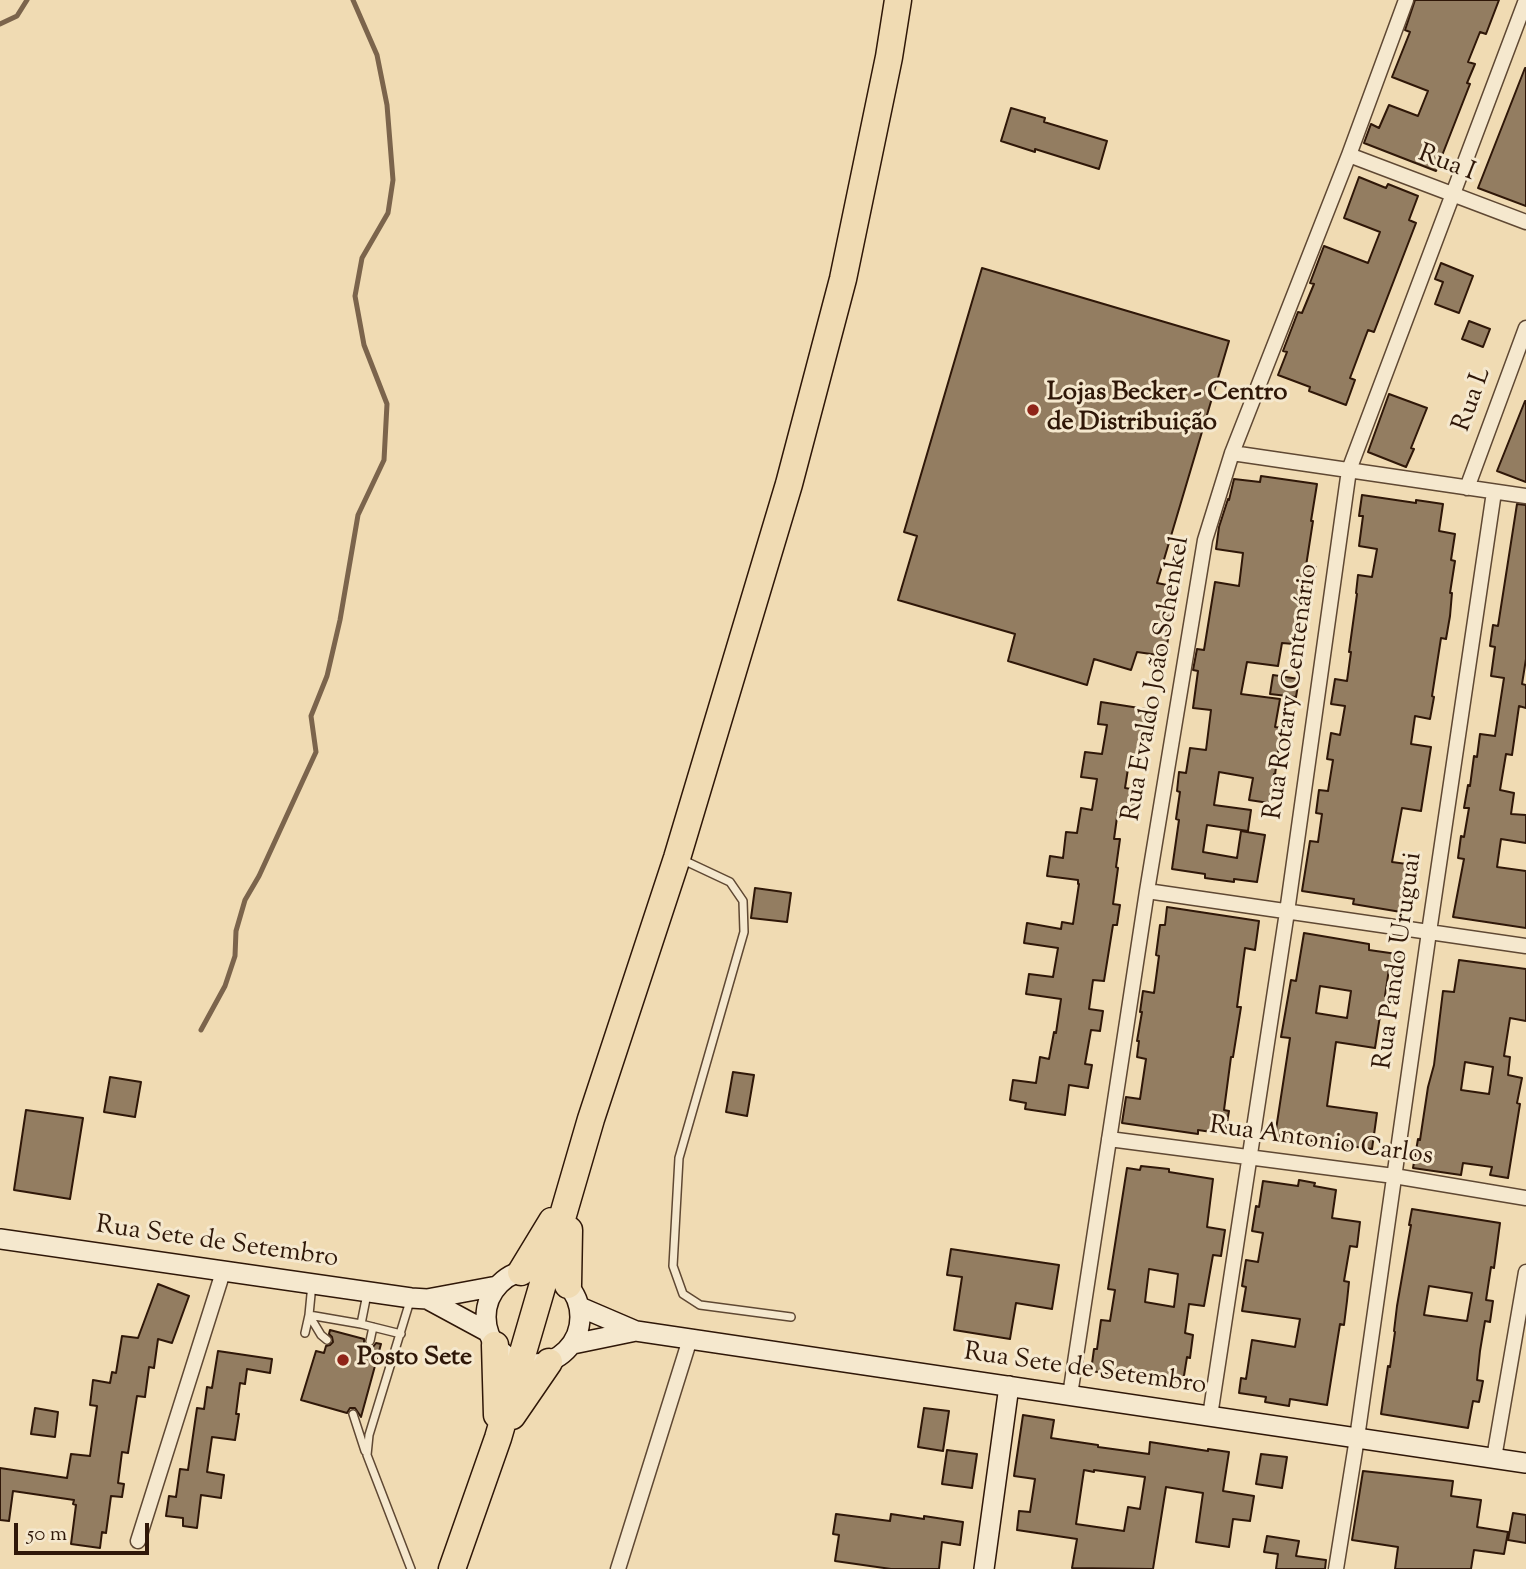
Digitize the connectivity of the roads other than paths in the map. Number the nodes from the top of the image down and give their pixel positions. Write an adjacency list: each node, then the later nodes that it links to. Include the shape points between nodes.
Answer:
1 (898, 0): 13 (highway, via 843,279 789,484)
2 (1406, 0): 4 (street, Rua Evaldo João Schenkel)
3 (1526, 0): 5 (street, Rua Rotary Centenário)
4 (1349, 155): 5 (street, Rua I); 8 (street, Rua Evaldo João Schenkel)
5 (1453, 194): 6 (street, Rua I); 9 (street, Rua Rotary Centenário)
6 (1526, 222)
7 (1526, 328): 10 (street, Rua L)
8 (1232, 453): 9 (street); 14 (street, Rua Evaldo João Schenkel, via 1205,540)
9 (1349, 470): 10 (street); 15 (street, Rua Rotary Centenário)
10 (1467, 488): 11 (street)
11 (1494, 492): 12 (street); 16 (street, Rua Pando Uruguai)
12 (1526, 496)
13 (677, 858): 21 (highway); 33 (lane, via 730,881 743,901 744,932 679,1158 673,1266 683,1294 700,1305)
14 (1147, 891): 15 (street); 18 (street, Rua Evaldo João Schenkel)
15 (1287, 912): 16 (street); 19 (street, Rua Rotary Centenário)
16 (1429, 932): 17 (street); 20 (street, Rua Pando Uruguai)
17 (1526, 946)
18 (1109, 1139): 19 (street, Rua Antonio Carlos); 47 (street, Rua Evaldo João Schenkel)
19 (1250, 1157): 20 (street, Rua Antonio Carlos); 49 (street, Rua Rotary Centenário)
20 (1394, 1176): 22 (street, Rua Antonio Carlos); 51 (street, Rua Pando Uruguai)
21 (570, 1193): 25 (highway); 29 (highway)
22 (1526, 1198)
23 (0, 1239): 24 (street, Rua Sete de Setembro)
24 (223, 1272): 27 (street, Rua Sete de Setembro); 55 (street)
25 (521, 1272): 28 (street); 29 (street, via 534,1270)
26 (1526, 1272): 53 (street)
27 (312, 1284): 30 (street, Rua Sete de Setembro); 32 (lane)
28 (498, 1286): 31 (street, Rua Sete de Setembro); 39 (street, via 487,1308)
29 (565, 1288): 36 (street, Rua Sete de Setembro); 43 (street, via 581,1320); 45 (highway)
30 (368, 1291): 31 (street, Rua Sete de Setembro); 34 (lane)
31 (419, 1299): 38 (lane); 39 (street, Rua Sete de Setembro)
32 (309, 1315): 34 (lane); 37 (lane); 41 (lane)
33 (791, 1317)
34 (361, 1324): 35 (lane)
35 (373, 1326): 38 (lane); 42 (lane)
36 (635, 1331): 40 (street, Rua Sete de Setembro); 43 (street, Rua Sete de Setembro)
37 (305, 1334)
38 (401, 1334): 52 (lane)
39 (491, 1338): 45 (street, Rua Sete de Setembro); 50 (highway)
40 (690, 1339): 46 (street, Rua Sete de Setembro); 58 (street)
41 (327, 1340)
42 (370, 1341)
43 (573, 1344): 44 (street)
44 (549, 1362): 45 (street); 50 (highway)
45 (520, 1364): 50 (highway)
46 (1009, 1386): 47 (street, Rua Sete de Setembro); 59 (street)
47 (1070, 1395): 49 (street, Rua Sete de Setembro)
48 (353, 1414): 52 (lane)
49 (1210, 1416): 51 (street, Rua Sete de Setembro)
50 (498, 1438): 57 (highway)
51 (1357, 1438): 53 (street, Rua Sete de Setembro); 60 (street, Rua Pando Uruguai)
52 (367, 1455): 56 (lane)
53 (1494, 1458): 54 (street, Rua Sete de Setembro)
54 (1526, 1463)
55 (138, 1541)
56 (411, 1569)
57 (452, 1569)
58 (618, 1569)
59 (984, 1569)
60 (1336, 1569)

